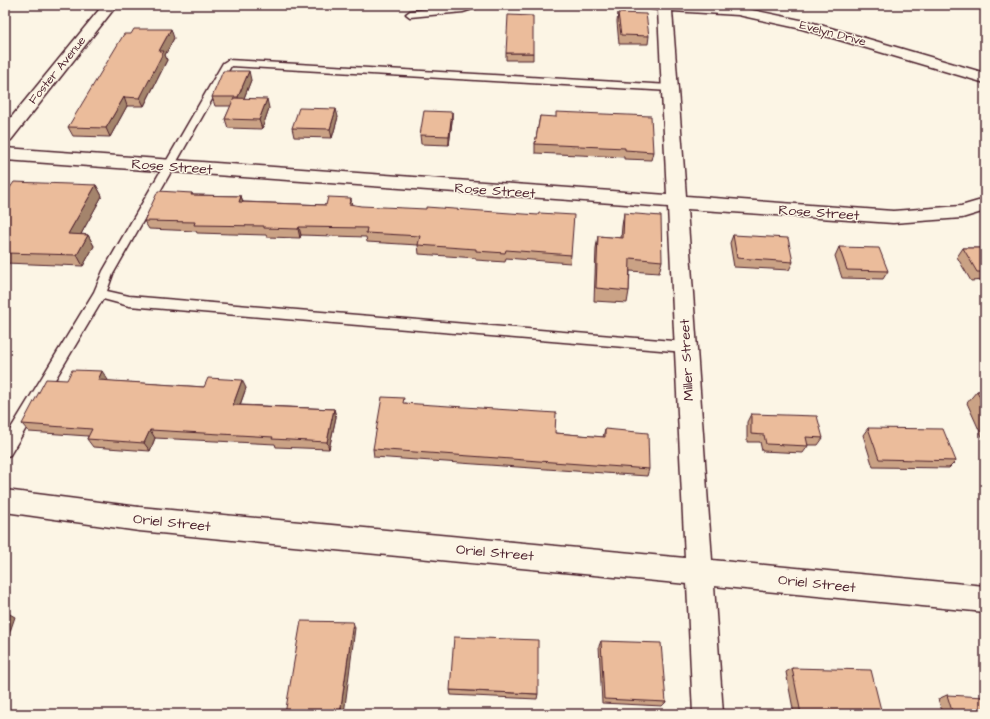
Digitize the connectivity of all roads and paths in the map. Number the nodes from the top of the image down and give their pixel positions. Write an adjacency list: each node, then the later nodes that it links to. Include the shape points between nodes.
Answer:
1 (480, 5): 4 (lane)
2 (658, 5): 5 (street, Evelyn Drive, via 738,11 805,25); 6 (street, Miller Street)
3 (107, 8): 7 (street, Foster Avenue)
4 (410, 14)
5 (985, 78)
6 (670, 88): 9 (lane, via 228,63); 10 (street, Miller Street)
7 (5, 136)
8 (5, 154): 9 (street, Rose Street)
9 (168, 166): 10 (street, Rose Street); 12 (lane, via 107,274)
10 (677, 203): 11 (street, Rose Street, via 893,217 962,212); 13 (street, Miller Street)
11 (985, 205)
12 (100, 293): 13 (lane, via 129,301); 14 (lane)
13 (685, 347): 16 (street, Miller Street)
14 (5, 451)
15 (5, 501): 16 (street, Oriel Street, via 138,519)
16 (698, 571): 17 (street, Oriel Street); 18 (street, Miller Street)
17 (985, 600)
18 (708, 714)

